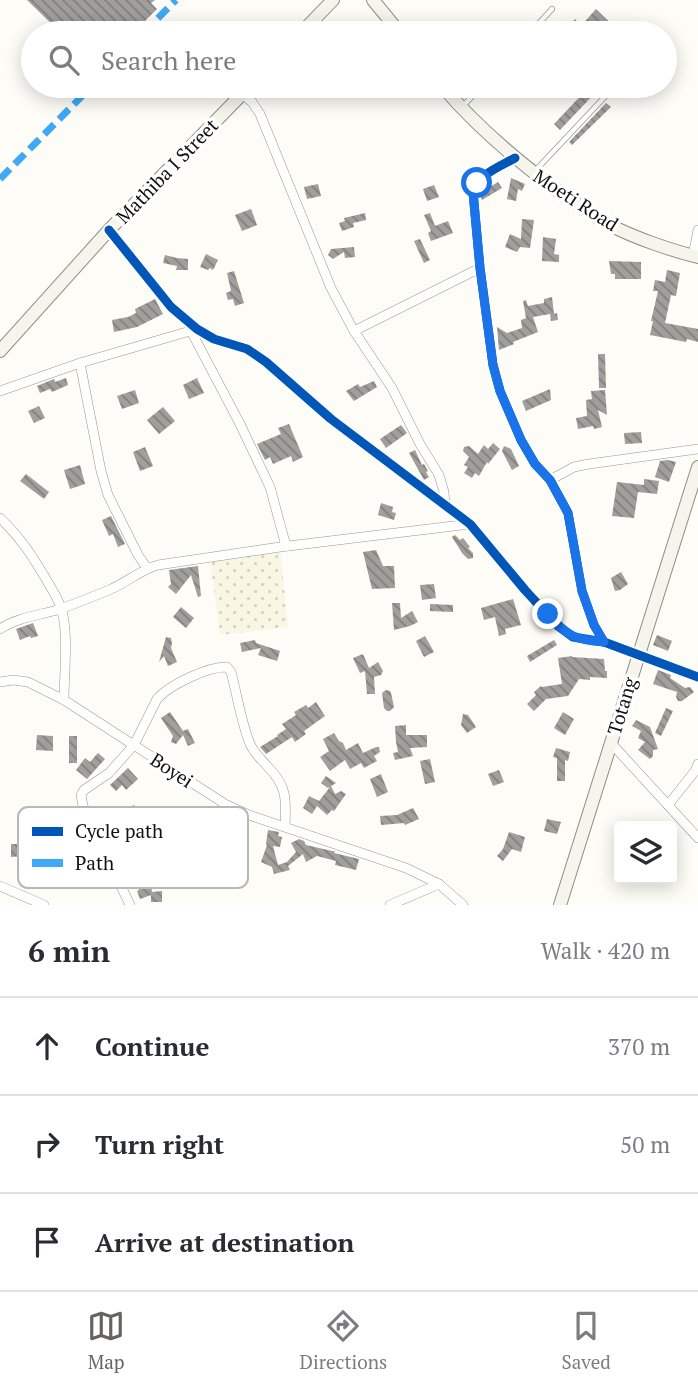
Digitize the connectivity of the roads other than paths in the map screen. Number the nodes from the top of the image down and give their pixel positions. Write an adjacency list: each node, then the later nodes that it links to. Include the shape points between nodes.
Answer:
1 (333, 0): 4 (street)
2 (373, 0): 5 (street)
3 (552, 9): 6 (lane)
4 (313, 21)
5 (390, 21)
6 (541, 21)
7 (238, 98): 15 (street, Mathiba I Street)
8 (250, 98): 20 (street, via 326,278)
9 (453, 98): 12 (street, Moeti Road)
10 (471, 98): 12 (lane)
11 (604, 98): 14 (lane)
12 (462, 108): 13 (street, Moeti Road)
13 (514, 158): 14 (street, Moeti Road); 18 (street, via 482,176 473,192)
14 (534, 173): 17 (street, Moeti Road, via 613,227)
15 (109, 230): 19 (street); 21 (street, Mathiba I Street)
16 (698, 230): 17 (street)
17 (696, 257)
18 (480, 268): 20 (street); 26 (street, via 500,391 521,440)
19 (194, 330): 22 (street); 27 (street, via 247,349 266,362 331,419); 30 (street, via 270,487)
20 (354, 331): 27 (street, via 439,475)
21 (0, 351)
22 (80, 363): 23 (street); 31 (street, via 106,489)
23 (0, 391)
24 (698, 449): 26 (street, via 589,464)
25 (698, 467): 35 (street, Totang)
26 (550, 480): 34 (street, via 568,513 582,591)
27 (445, 506): 29 (street)
28 (0, 518): 32 (street, via 25,545)
29 (470, 524): 30 (street); 34 (street, via 558,626 573,637)
30 (286, 547): 31 (street)
31 (147, 568): 32 (street, via 110,590)
32 (61, 608): 33 (street); 38 (street)
33 (0, 629)
34 (604, 642): 35 (street)
35 (638, 655): 36 (street); 39 (street, Totang)
36 (698, 677)
37 (0, 682): 38 (street, Boyei, via 28,682)
38 (64, 701): 40 (street, Boyei)
39 (611, 743): 42 (street); 55 (street, Totang)
40 (134, 745): 43 (street, via 109,773 84,790); 44 (street, Boyei); 46 (street, via 163,692 218,666 227,667 250,743 280,782 286,798)
41 (698, 764): 42 (street)
42 (668, 805): 47 (street)
43 (84, 807)
44 (232, 807)
45 (248, 814): 46 (street, Boyei)
46 (285, 827): 48 (street, Boyei, via 406,867)
47 (698, 838)
48 (439, 884): 53 (street); 54 (street, Boyei)
49 (0, 886): 51 (street)
50 (122, 888): 52 (street)
51 (44, 905)
52 (130, 905)
53 (390, 905)
54 (463, 905)
55 (560, 905)

